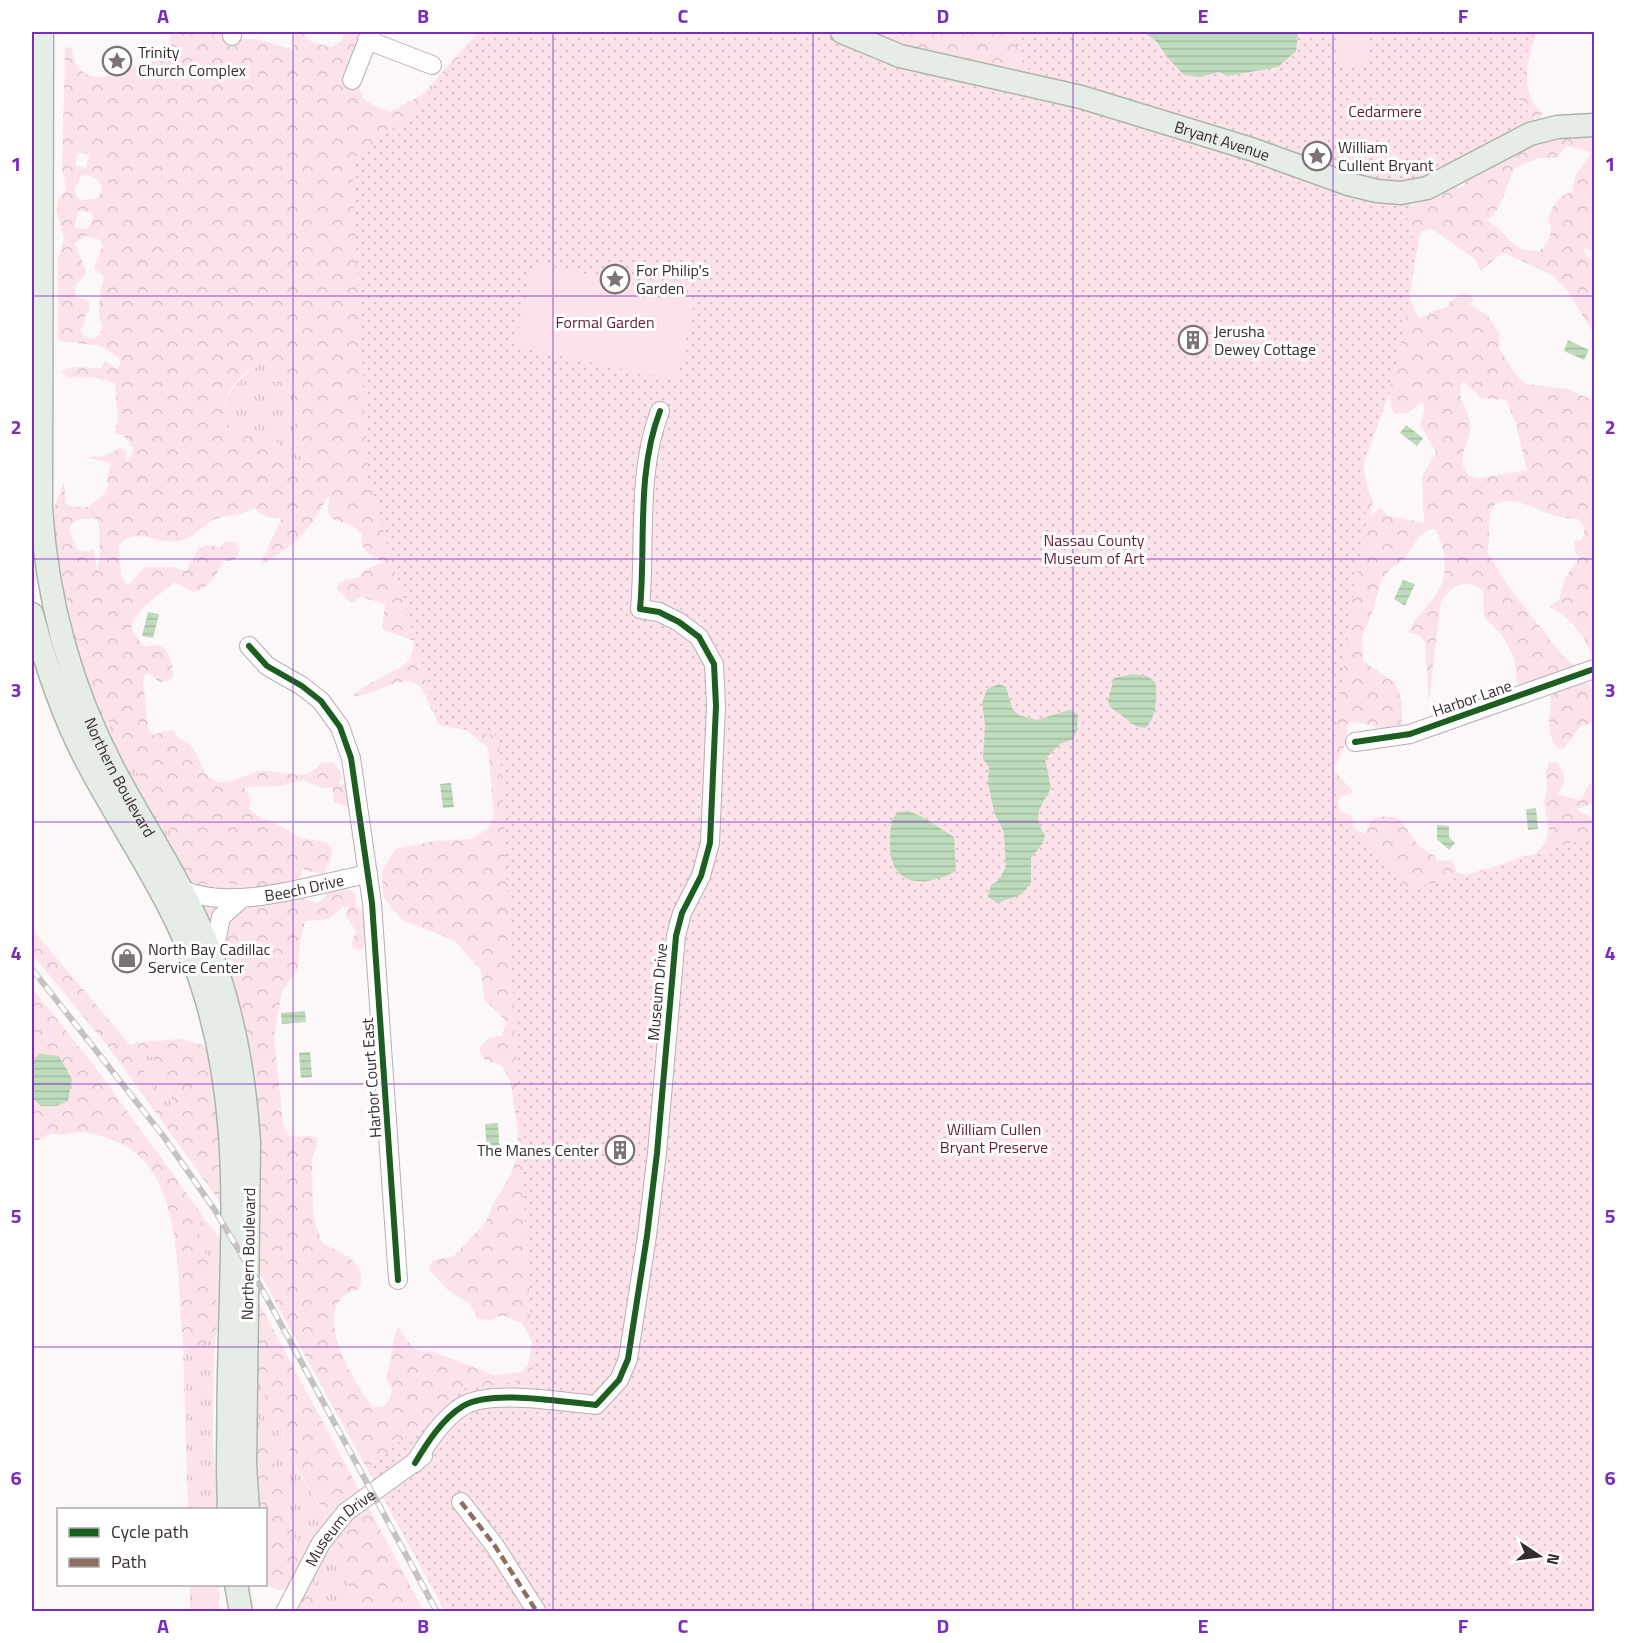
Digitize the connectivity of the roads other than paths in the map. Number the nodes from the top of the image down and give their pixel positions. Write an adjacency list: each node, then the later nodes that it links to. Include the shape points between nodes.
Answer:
1 (44, 32): 6 (main road, Northern Boulevard)
2 (842, 32): 7 (main road, Bryant Avenue, via 900,56 1081,97 1377,191 1412,192 1427,188 1530,134 1557,127)
3 (369, 36): 4 (street); 5 (street)
4 (432, 65)
5 (352, 80)
6 (38, 83): 9 (main road, Northern Boulevard)
7 (1594, 125)
8 (660, 411): 26 (street, Museum Drive, via 646,460 640,609 674,618 699,637 714,664 716,706 710,843 676,936 655,1170 627,1359 619,1380 596,1405 487,1400 415,1463 346,1512 321,1544)
9 (36, 508): 15 (main road, Northern Boulevard, via 76,687 114,769)
10 (32, 614): 20 (main road, Northern Boulevard, via 63,713 181,931 218,1041 232,1138)
11 (249, 646): 14 (street, Harbor Court East, via 267,666 311,693 340,727 351,758)
12 (1594, 669): 13 (street, Harbor Lane, via 1410,735)
13 (1355, 742)
14 (368, 873): 16 (street, Beech Drive); 18 (street, Harbor Court East)
15 (183, 890): 16 (street, Beech Drive, via 205,899); 17 (main road, Northern Boulevard)
16 (240, 899): 17 (street, via 221,917)
17 (213, 957): 21 (main road, Northern Boulevard, via 235,1036 249,1132 245,1454)
18 (398, 1280)
19 (461, 1502): 27 (street)
20 (230, 1508)
21 (248, 1508)
22 (237, 1586): 24 (main road)
23 (251, 1586): 25 (main road)
24 (241, 1611)
25 (251, 1611)
26 (285, 1611)
27 (537, 1611)

